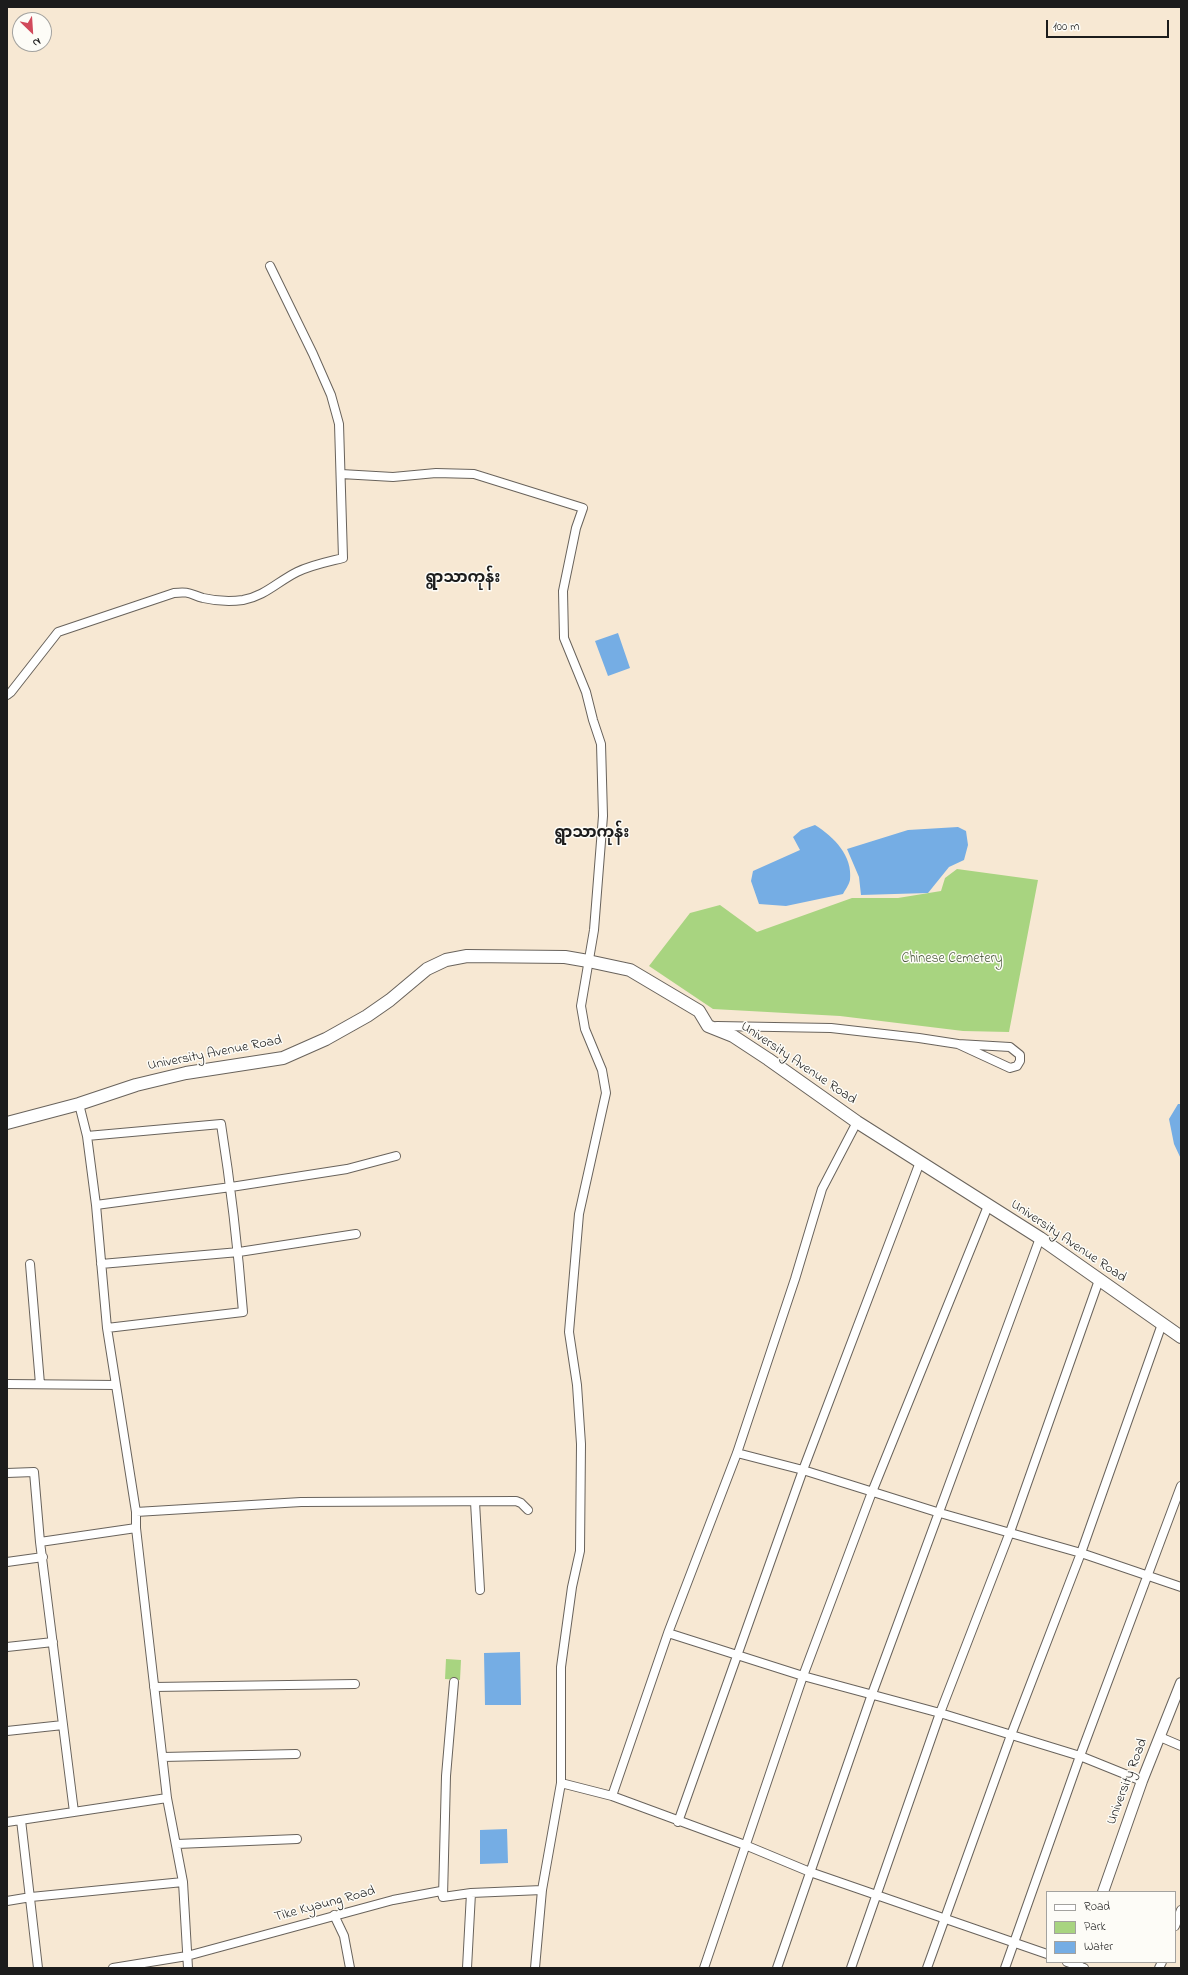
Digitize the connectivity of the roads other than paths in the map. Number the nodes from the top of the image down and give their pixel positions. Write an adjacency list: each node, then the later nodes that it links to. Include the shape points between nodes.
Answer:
1 (270, 266): 2 (street, via 331,395 339,424)
2 (341, 474): 3 (street, via 343,558 312,565 267,592 243,600 222,601 186,591 153,599 122,612 58,632); 4 (street, via 393,477 436,473 474,474 583,508 576,528 563,591 564,638 586,692 601,744 604,816 594,930)
3 (7, 695)
4 (588, 961): 5 (main road, University Avenue Road, via 630,970 699,1011); 7 (main road, University Avenue Road, via 564,957 467,956 446,960 427,969 368,1016 326,1039 283,1058 186,1073 136,1085); 66 (street, via 581,1006 585,1028 602,1070 606,1093 579,1214 569,1332 577,1384 581,1444 580,1551 572,1587 561,1667)
5 (708, 1026): 6 (street, via 831,1028); 8 (main road, University Avenue Road, via 733,1036)
6 (958, 1044): 6 (street, via 1010,1068 1017,1066 1020,1061 1020,1055 1010,1047)
7 (79, 1104): 9 (main road, University Avenue Road); 10 (street)
8 (857, 1122): 12 (main road, University Avenue Road); 28 (street, via 822,1189)
9 (7, 1123)
10 (86, 1136): 13 (street, via 221,1124); 14 (street)
11 (396, 1156): 13 (street, via 347,1169)
12 (920, 1162): 15 (main road, University Avenue Road); 29 (street)
13 (231, 1188): 14 (street); 18 (street)
14 (96, 1205): 20 (street)
15 (988, 1206): 17 (main road, University Avenue Road); 32 (street)
16 (356, 1234): 18 (street)
17 (1040, 1238): 21 (main road, University Avenue Road); 36 (street)
18 (238, 1252): 20 (street); 23 (street, via 243,1312)
19 (30, 1264): 26 (street)
20 (101, 1264): 23 (street)
21 (1099, 1280): 22 (main road, University Avenue Road); 38 (street)
22 (1162, 1324): 24 (main road, University Avenue Road); 40 (street)
23 (107, 1328): 27 (street)
24 (1181, 1337)
25 (7, 1384): 26 (street)
26 (40, 1384): 27 (street)
27 (116, 1385): 35 (street)
28 (737, 1453): 29 (street); 46 (street)
29 (803, 1470): 32 (street); 49 (street)
30 (7, 1473): 39 (street, via 34,1472)
31 (1181, 1486): 43 (street)
32 (872, 1492): 36 (street); 50 (street)
33 (475, 1502): 34 (street, via 516,1501); 35 (street, via 301,1502); 45 (street)
34 (528, 1510)
35 (136, 1512): 37 (street)
36 (940, 1513): 38 (street); 55 (street)
37 (136, 1528): 39 (street); 54 (street)
38 (1010, 1532): 40 (street); 56 (street)
39 (40, 1542): 41 (street)
40 (1081, 1553): 43 (street); 59 (street)
41 (43, 1557): 42 (street); 47 (street)
42 (7, 1562)
43 (1147, 1574): 44 (street); 63 (street)
44 (1181, 1587)
45 (480, 1590)
46 (668, 1633): 49 (street); 67 (street)
47 (53, 1642): 48 (street); 57 (street)
48 (7, 1647)
49 (738, 1657): 50 (street); 72 (street)
50 (803, 1676): 55 (street); 75 (street)
51 (454, 1682): 83 (street, via 446,1776)
52 (1181, 1683): 60 (street, University Road)
53 (355, 1684): 54 (street)
54 (154, 1687): 64 (street)
55 (872, 1694): 56 (street); 76 (street)
56 (940, 1712): 59 (street); 81 (street)
57 (62, 1725): 58 (street); 69 (street)
58 (7, 1731)
59 (1011, 1735): 63 (street); 87 (street)
60 (1160, 1737): 61 (street); 65 (street, University Road)
61 (1181, 1746)
62 (296, 1754): 64 (street)
63 (1080, 1756): 65 (street); 89 (street)
64 (163, 1757): 68 (street)
65 (1142, 1781): 79 (street, University Road)
66 (561, 1783): 67 (street); 78 (street)
67 (612, 1796): 72 (street)
68 (167, 1798): 69 (street); 74 (street)
69 (74, 1812): 70 (street)
70 (21, 1820): 71 (street); 82 (street)
71 (7, 1822)
72 (678, 1822): 75 (street)
73 (297, 1839): 74 (street)
74 (177, 1844): 77 (street)
75 (745, 1845): 76 (street); 98 (street)
76 (810, 1872): 81 (street); 99 (street)
77 (183, 1882): 82 (street); 91 (street)
78 (542, 1890): 80 (street, Tike Kyaung Road); 97 (street)
79 (1103, 1891)
80 (471, 1893): 83 (street, Tike Kyaung Road); 96 (street)
81 (876, 1895): 87 (street); 100 (street)
82 (31, 1897): 84 (street); 92 (street)
83 (443, 1897): 86 (street, Tike Kyaung Road, via 441,1891)
84 (7, 1901)
85 (1181, 1910): 88 (street)
86 (334, 1915): 91 (street, Tike Kyaung Road); 95 (street, via 344,1936)
87 (944, 1919): 89 (street); 101 (street)
88 (1176, 1923)
89 (1014, 1942): 90 (street); 102 (street)
90 (1046, 1954)
91 (187, 1956): 93 (street, Tike Kyaung Road); 94 (street)
92 (38, 1968)
93 (113, 1968)
94 (188, 1968)
95 (350, 1968)
96 (467, 1968)
97 (535, 1968)
98 (704, 1968)
99 (777, 1968)
100 (851, 1968)
101 (927, 1968)
102 (1005, 1968)

